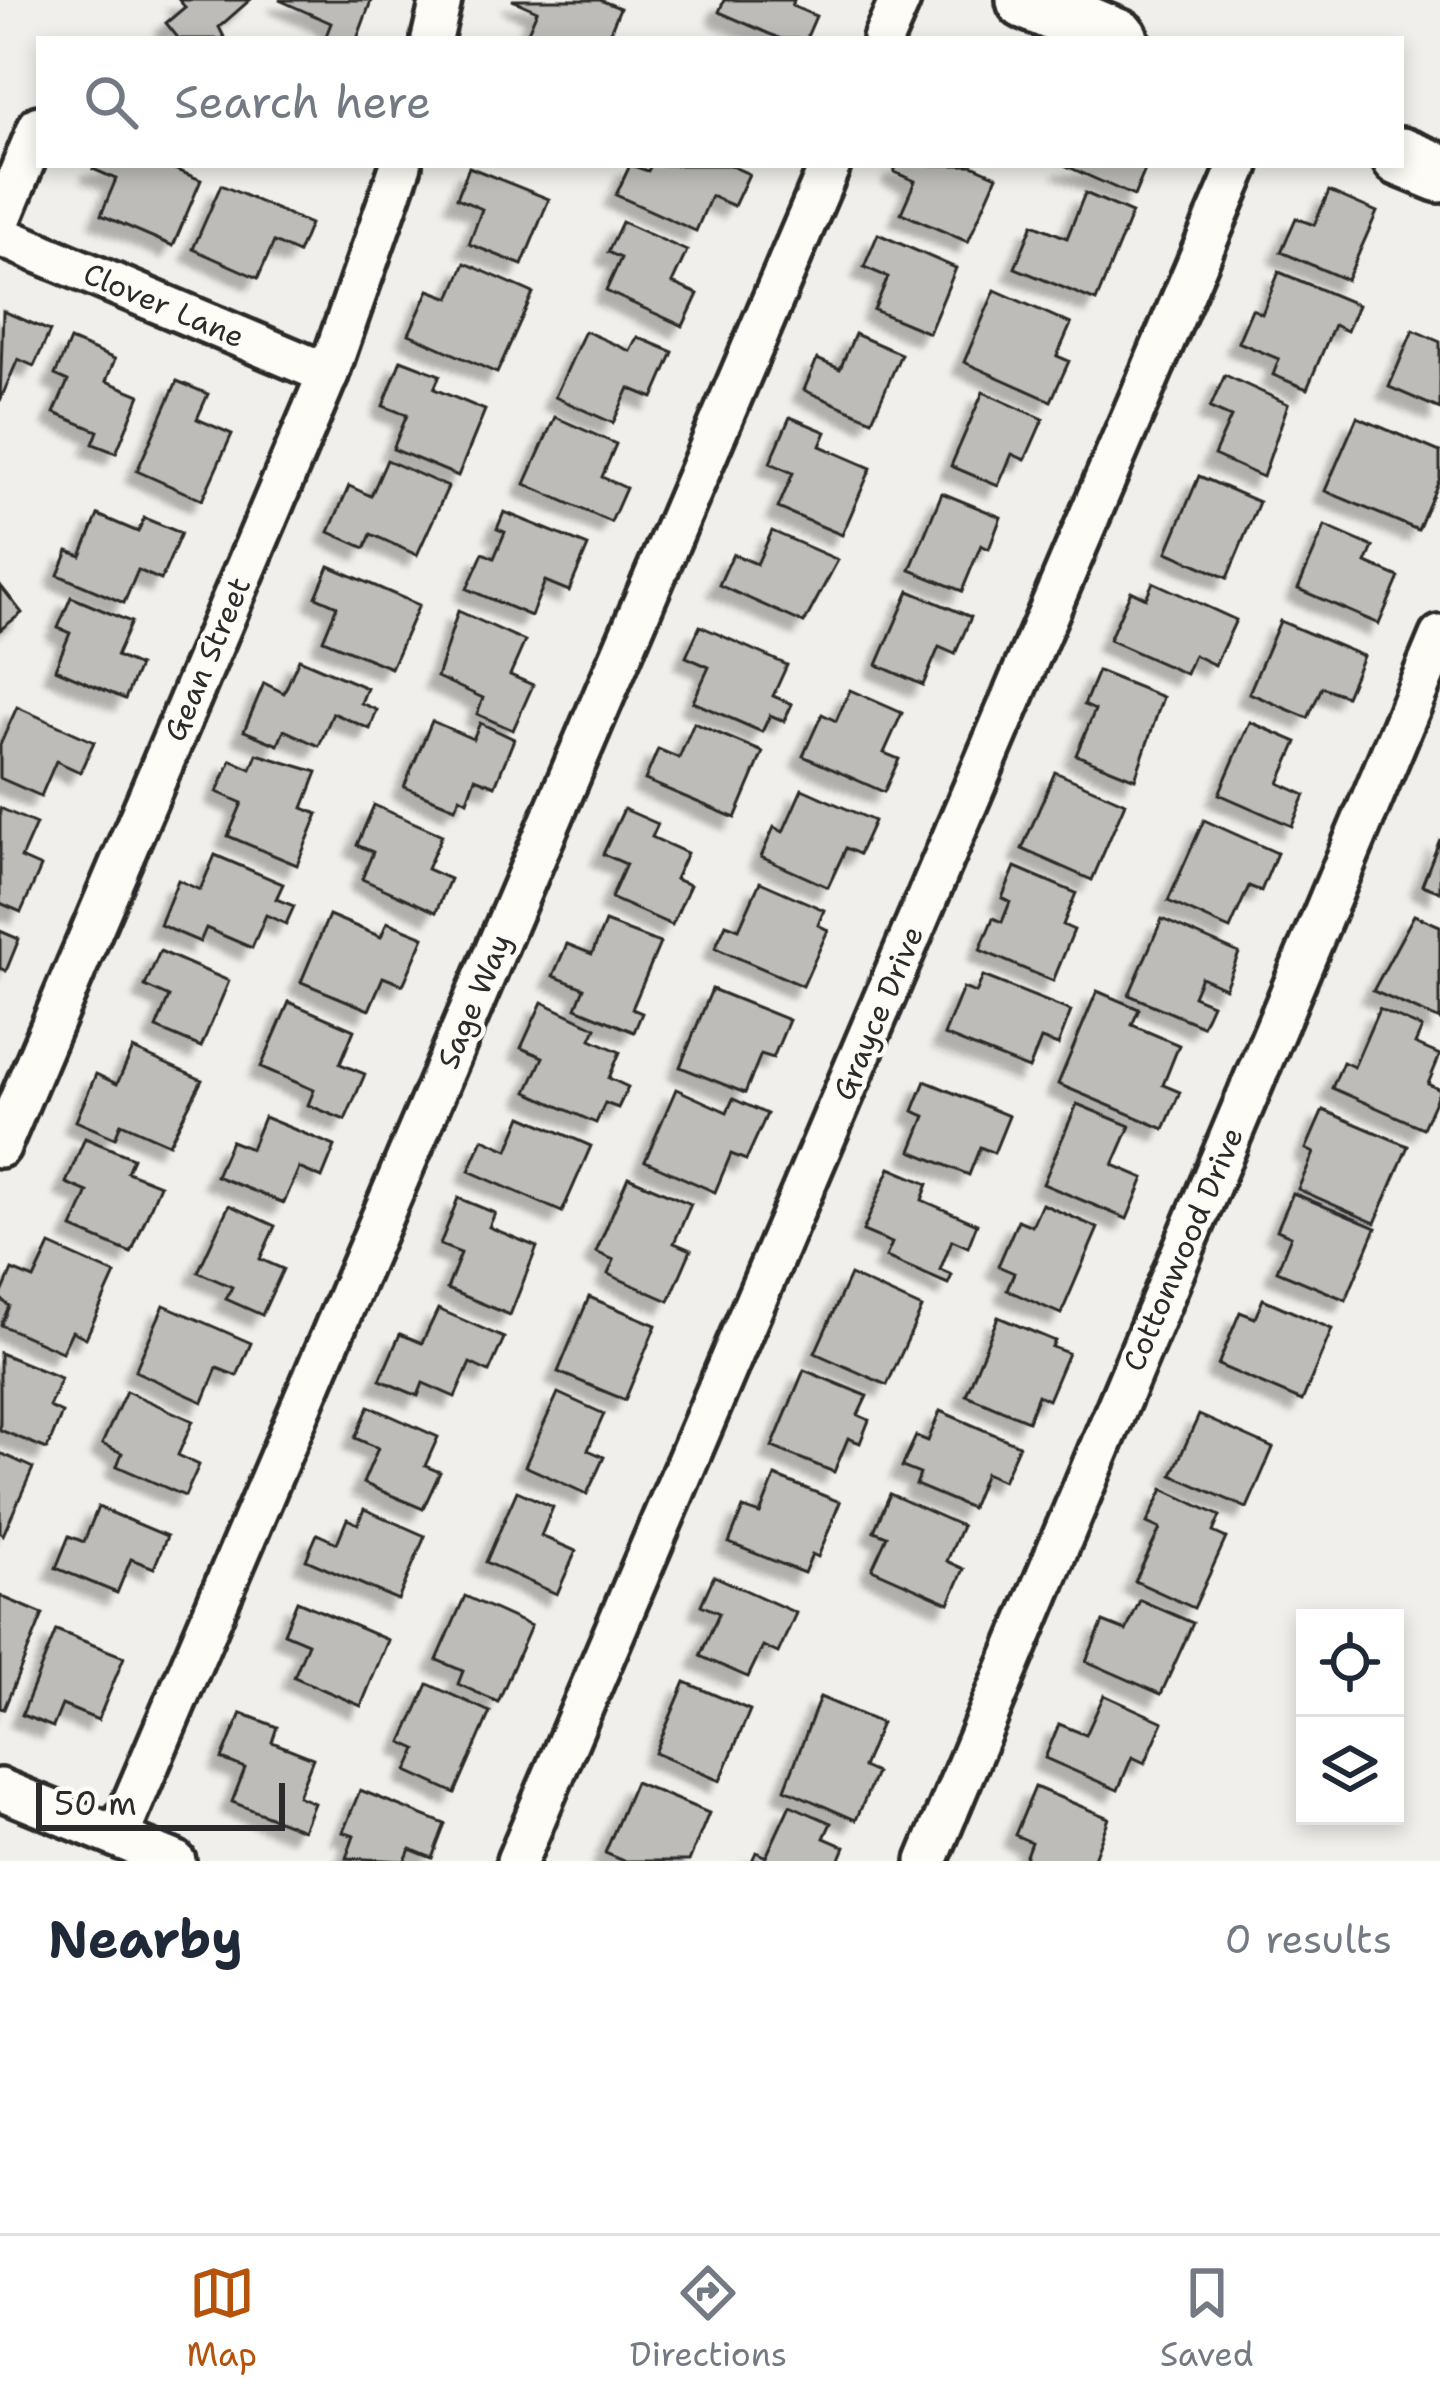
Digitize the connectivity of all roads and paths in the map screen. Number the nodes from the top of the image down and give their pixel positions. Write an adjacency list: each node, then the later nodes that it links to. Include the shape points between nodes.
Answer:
1 (441, 0): 4 (street)
2 (900, 0): 5 (street)
3 (1026, 0): 6 (street)
4 (433, 36)
5 (885, 36)
6 (1112, 36)
7 (36, 133): 13 (street)
8 (1404, 158): 12 (street)
9 (400, 168): 15 (street, Gean Street)
10 (829, 168): 19 (street, Sage Way)
11 (1238, 168): 21 (street, Grayce Drive)
12 (1440, 173)
13 (0, 221)
14 (0, 236): 15 (street, Clover Lane)
15 (328, 374): 17 (street, Gean Street)
16 (1440, 636): 22 (street, Cottonwood Drive)
17 (0, 1147)
18 (0, 1789): 19 (street)
19 (118, 1838): 20 (street)
20 (175, 1861)
21 (518, 1861)
22 (927, 1861)

